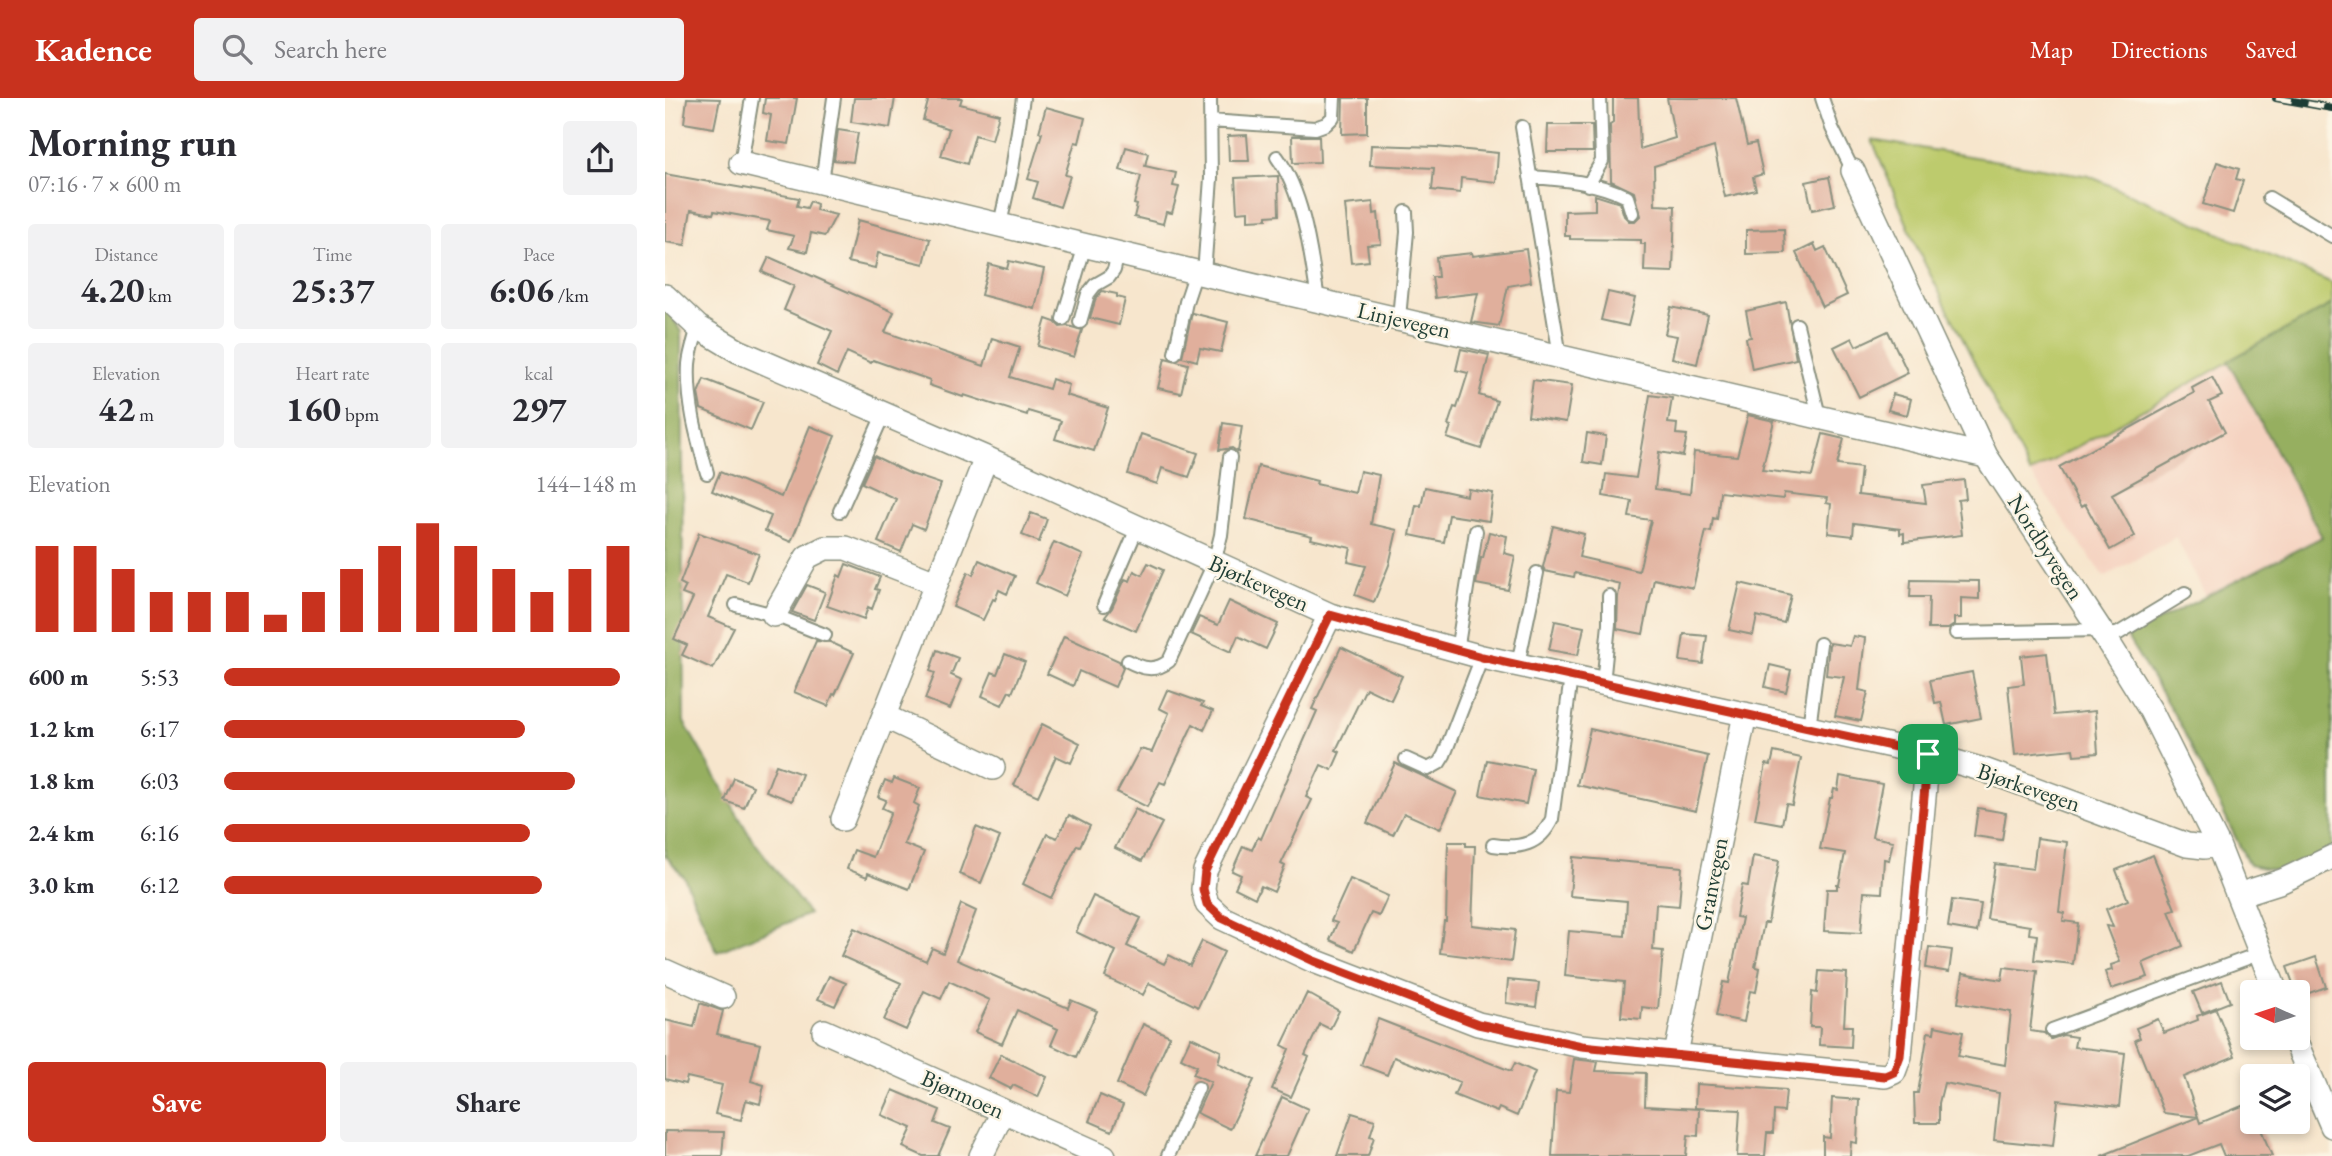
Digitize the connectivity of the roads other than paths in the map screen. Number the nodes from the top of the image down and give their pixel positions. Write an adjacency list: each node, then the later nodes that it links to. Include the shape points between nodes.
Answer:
1 (752, 98): 11 (lane, Linjevegen)
2 (834, 98): 14 (lane)
3 (1023, 98): 19 (lane)
4 (1210, 98): 8 (lane)
5 (1334, 98): 8 (lane, via 1333,117 1315,128)
6 (1600, 98): 15 (lane, via 1602,160)
7 (1822, 98): 12 (lane, Nordbyvegen)
8 (1210, 121): 23 (lane, via 1211,178)
9 (1522, 127): 13 (lane)
10 (1277, 157): 25 (lane, via 1289,173 1296,197)
11 (741, 163): 14 (street, Linjevegen)
12 (1853, 171): 35 (street, Nordbyvegen)
13 (1530, 177): 15 (lane); 32 (lane)
14 (823, 183): 19 (street, Linjevegen)
15 (1588, 185): 18 (lane, via 1627,197)
16 (2269, 198): 20 (lane)
17 (1406, 212): 26 (lane)
18 (1632, 213)
19 (1000, 224): 21 (street, Linjevegen)
20 (2332, 236)
21 (1085, 245): 22 (street, Linjevegen); 27 (lane)
22 (1118, 253): 23 (street, Linjevegen); 28 (lane, via 1109,277 1088,294)
23 (1200, 273): 25 (street, Linjevegen); 31 (lane, via 1186,302)
24 (665, 296): 30 (street, Bjørkevegen)
25 (1318, 300): 26 (street, Linjevegen)
26 (1399, 318): 32 (street, Linjevegen)
27 (1063, 319)
28 (1080, 322)
29 (1797, 325): 34 (lane)
30 (698, 327): 33 (street, Bjørkevegen, via 738,351); 38 (lane, via 689,362 692,415)
31 (1175, 353)
32 (1560, 356): 34 (street, Linjevegen)
33 (883, 415): 37 (street, Bjørkevegen); 39 (lane)
34 (1819, 416): 35 (street, Linjevegen)
35 (1986, 456): 52 (street, Nordbyvegen)
36 (1230, 457): 42 (lane)
37 (986, 458): 40 (street, Bjørkevegen); 44 (street)
38 (708, 473)
39 (840, 511)
40 (1138, 526): 42 (street, Bjørkevegen); 48 (lane)
41 (1476, 531): 55 (lane)
42 (1214, 563): 50 (street, Bjørkevegen); 57 (lane, via 1169,661 1147,669)
43 (1537, 573): 58 (lane)
44 (936, 583): 49 (street, via 846,548 825,548 807,557); 62 (street)
45 (2185, 593): 52 (lane, via 2119,632)
46 (1609, 596): 60 (lane)
47 (736, 605): 49 (lane)
48 (1104, 605)
49 (774, 615): 53 (lane)
50 (1330, 615): 55 (street, Bjørkevegen); 79 (street, via 1205,871 1207,904 1222,918 1314,961 1478,1024 1582,1046)
51 (1956, 633): 52 (lane)
52 (2103, 633): 69 (street, Nordbyvegen, via 2151,711)
53 (825, 635)
54 (1820, 644): 63 (lane)
55 (1457, 651): 56 (street, Bjørkevegen)
56 (1482, 657): 58 (street, Bjørkevegen); 65 (lane, via 1439,763 1429,769)
57 (1128, 661)
58 (1518, 664): 59 (street, Bjørkevegen)
59 (1571, 677): 60 (street, Bjørkevegen); 68 (lane, via 1548,828 1528,845)
60 (1603, 684): 61 (street, Bjørkevegen)
61 (1745, 715): 63 (street, Bjørkevegen); 79 (street, Granvegen)
62 (884, 716): 66 (street); 67 (street)
63 (1809, 729): 64 (street, Bjørkevegen)
64 (1928, 754): 69 (street, Bjørkevegen, via 2008,778 2187,845); 79 (street, via 1900,1056 1894,1072 1885,1076)
65 (1406, 759)
66 (993, 768)
67 (843, 819)
68 (1493, 845)
69 (2218, 845): 71 (street, Nordbyvegen)
70 (2332, 857): 71 (street, via 2282,881)
71 (2238, 895): 72 (street, Nordbyvegen)
72 (2261, 953): 74 (street, Nordbyvegen); 76 (lane)
73 (665, 971): 75 (street)
74 (2271, 980)
75 (723, 997)
76 (2052, 1030)
77 (824, 1031): 81 (street, Bjørmoen)
78 (2299, 1050): 82 (street)
79 (1676, 1054)
80 (1198, 1088): 85 (lane)
81 (1003, 1112): 83 (street); 84 (street, Bjørmoen)
82 (2332, 1126)
83 (981, 1156)
84 (1104, 1156)
85 (1168, 1156)

